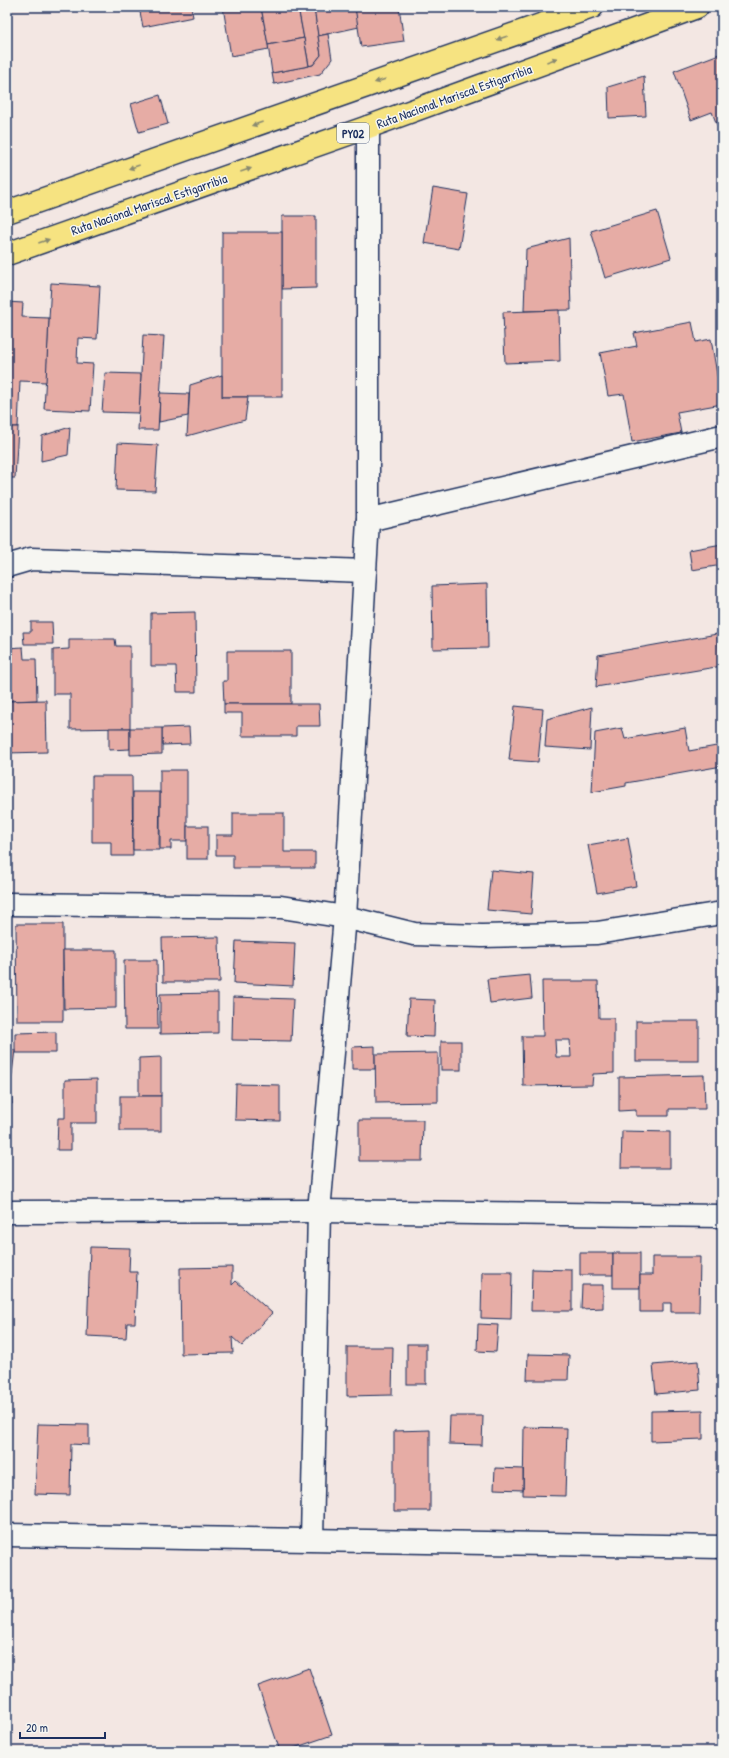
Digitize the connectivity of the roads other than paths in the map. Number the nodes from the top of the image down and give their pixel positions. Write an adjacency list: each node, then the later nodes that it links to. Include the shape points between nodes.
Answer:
1 (592, 7): 4 (highway, one-way to 4)
2 (697, 7): 3 (highway, Ruta Nacional Mariscal Estigarribia / PY02, one-way to 2)
3 (368, 127): 5 (highway, Ruta Nacional Mariscal Estigarribia / PY02, one-way to 3); 7 (street)
4 (7, 212)
5 (7, 254)
6 (722, 436): 7 (street)
7 (368, 520): 9 (street)
8 (7, 566): 9 (street, via 31,559)
9 (366, 571): 12 (street)
10 (7, 904): 12 (street, via 281,906)
11 (722, 913): 12 (street, via 597,932 482,936 414,934)
12 (345, 917): 13 (street)
13 (319, 1211): 14 (street); 15 (street); 17 (street)
14 (7, 1212)
15 (722, 1216)
16 (7, 1535): 17 (street)
17 (312, 1539): 18 (street)
18 (722, 1547)

